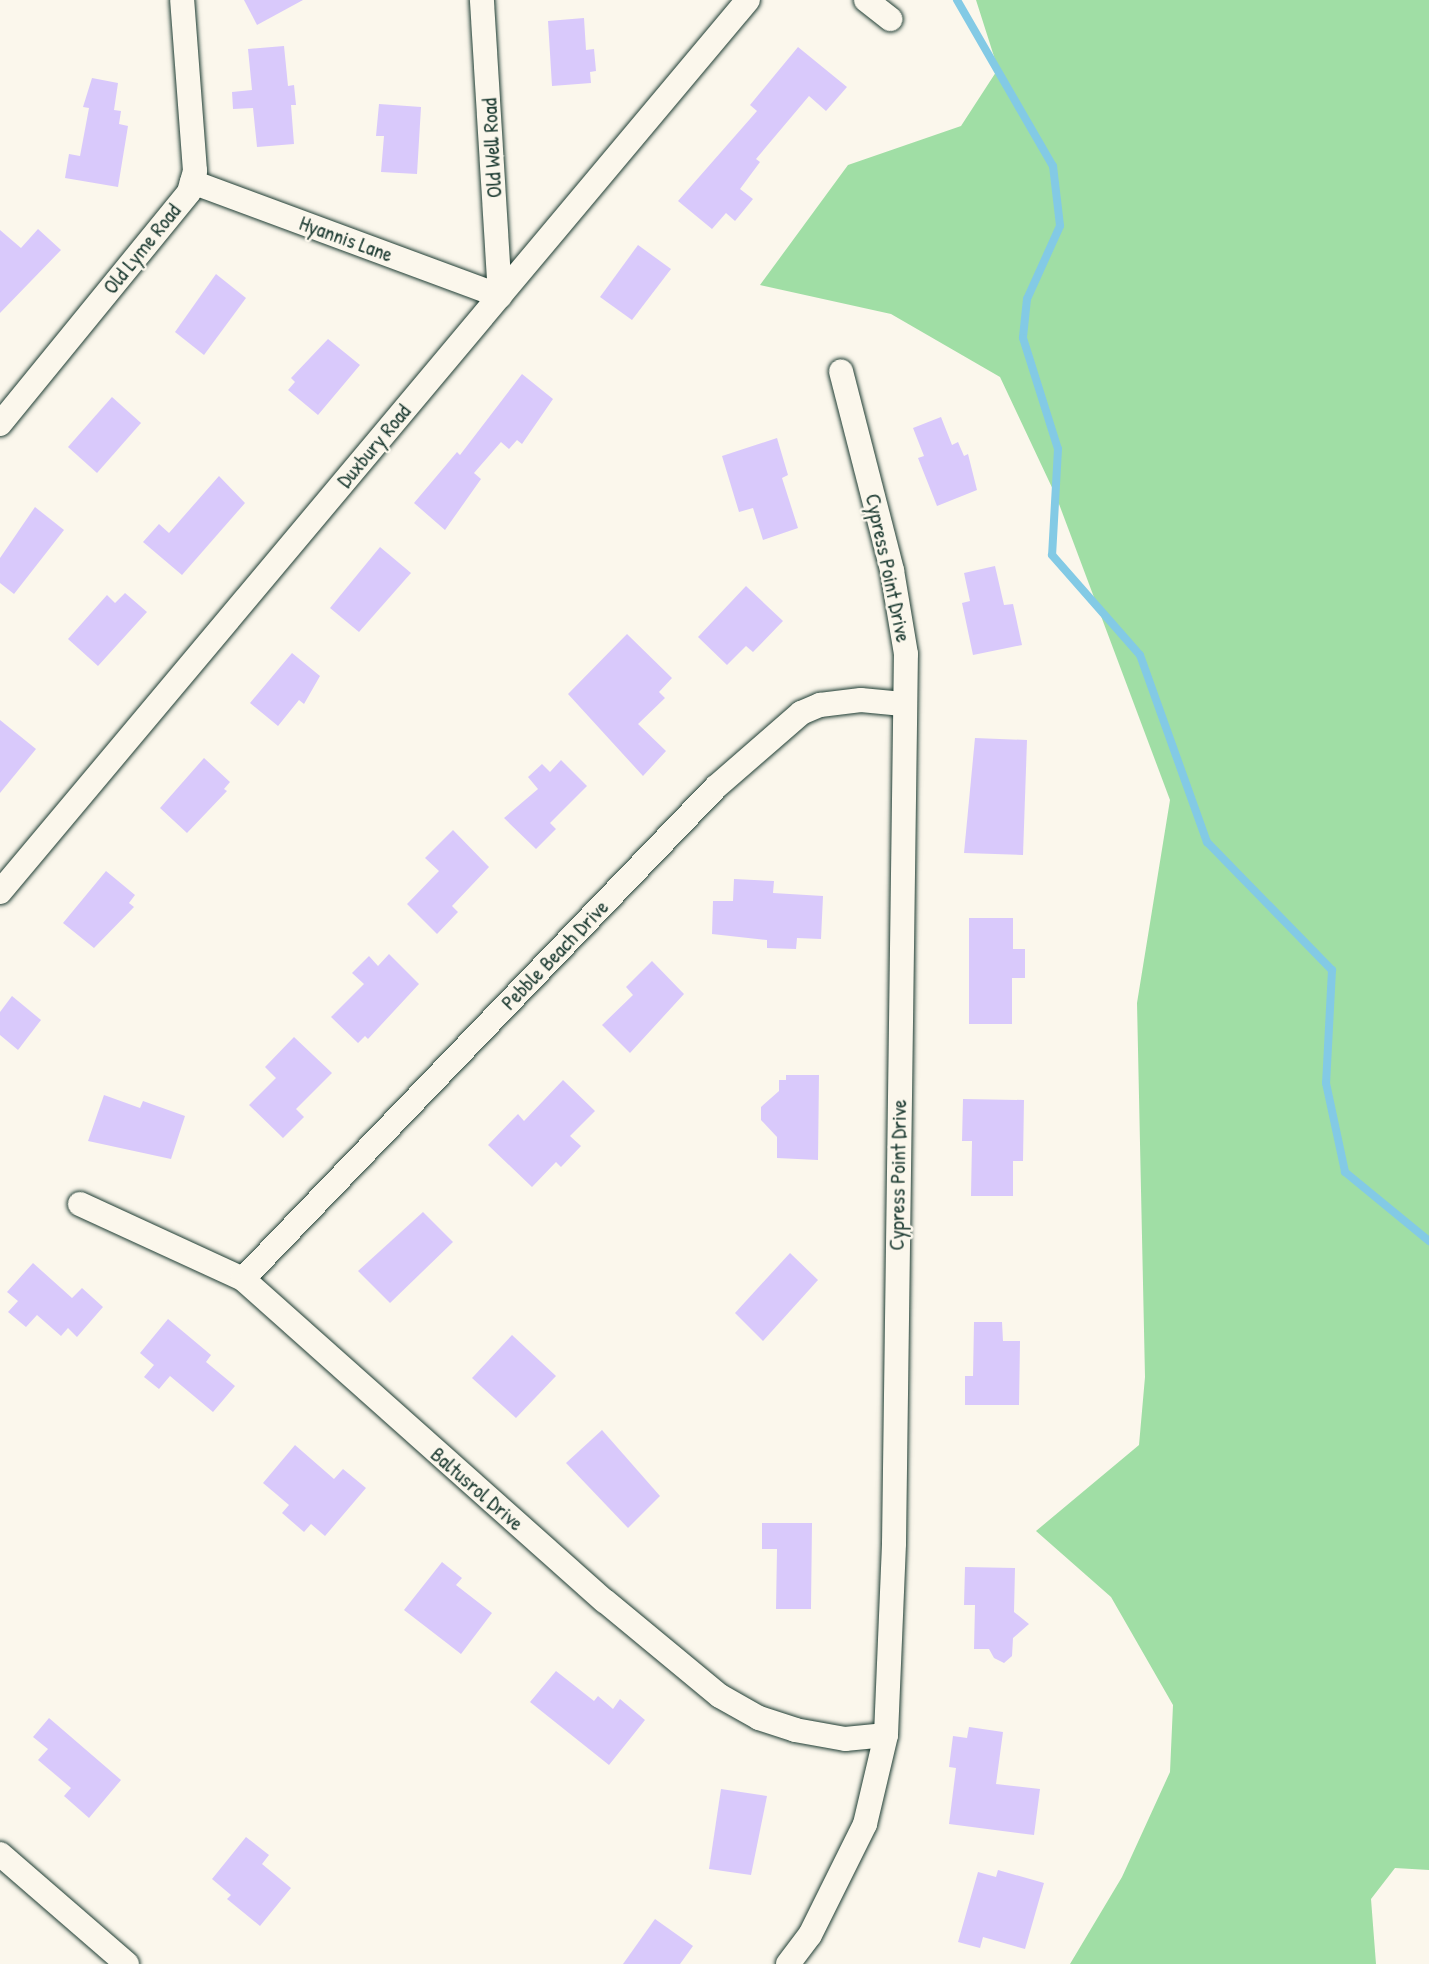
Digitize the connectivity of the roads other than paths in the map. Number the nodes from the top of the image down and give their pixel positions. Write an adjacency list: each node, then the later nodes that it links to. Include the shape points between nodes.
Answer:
1 (182, 0): 6 (street, Old Lyme Road, via 195,170)
2 (482, 0): 7 (street, Old Well Road)
3 (748, 0): 7 (street, Duxbury Road)
4 (866, 0): 5 (street)
5 (890, 19)
6 (192, 182): 7 (street, Hyannis Lane); 9 (street, Old Lyme Road, via 189,192)
7 (500, 296): 11 (street, Duxbury Road)
8 (841, 371): 10 (street, Cypress Point Drive, via 892,570 906,654)
9 (0, 424)
10 (903, 704): 13 (street, Pebble Beach Drive, via 861,700 820,705 801,713 716,788); 14 (street, Cypress Point Drive, via 894,1543)
11 (0, 892)
12 (80, 1204): 13 (street, Baltusrol Drive)
13 (243, 1279): 14 (street, Baltusrol Drive, via 605,1601 719,1696 795,1730 845,1739)
14 (886, 1735): 17 (street, Cypress Point Drive, via 865,1824 810,1935)
15 (0, 1854): 16 (street)
16 (127, 1964)
17 (788, 1964)

